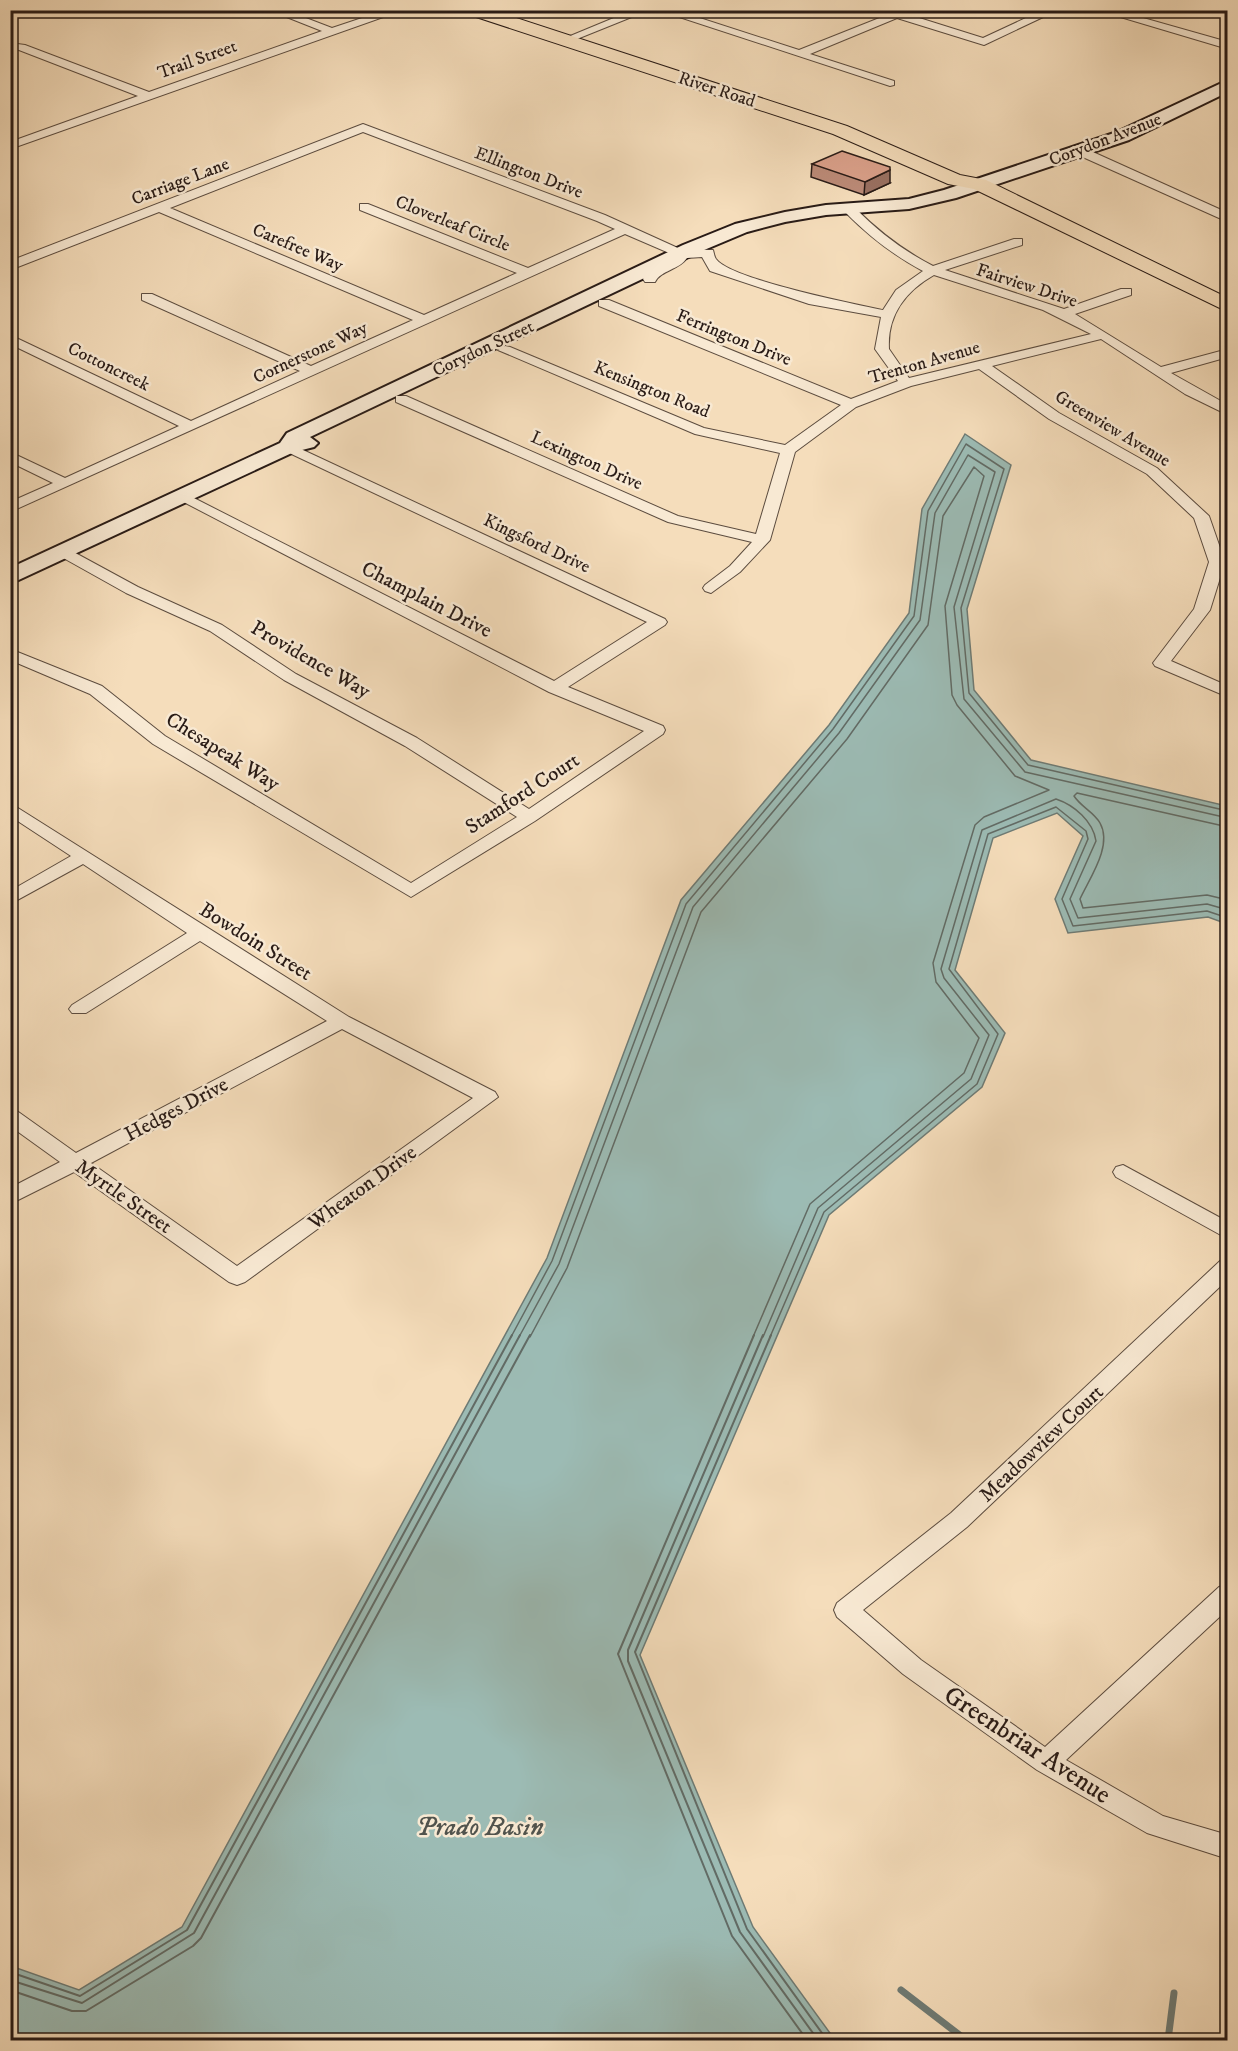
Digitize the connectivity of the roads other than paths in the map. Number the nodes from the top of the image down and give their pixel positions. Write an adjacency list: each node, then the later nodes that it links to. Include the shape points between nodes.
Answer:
1 (274, 10): 8 (street)
2 (398, 10): 8 (street, Trail Street)
3 (473, 10): 9 (main road, River Road)
4 (644, 10): 9 (street)
5 (663, 10): 12 (street)
6 (1053, 10): 12 (street, via 984,42 897,14)
7 (1102, 10): 11 (street)
8 (333, 32): 15 (street, Trail Street)
9 (568, 39): 19 (main road, River Road, via 840,130)
10 (10, 46): 15 (street)
11 (1227, 46)
12 (799, 54): 13 (street)
13 (890, 83)
14 (1227, 85): 18 (main road, Corydon Avenue, via 1123,136)
15 (149, 96): 17 (street, Trail Street)
16 (363, 128): 22 (street, Carriage Lane); 27 (street, Ellington Drive)
17 (10, 146)
18 (1080, 151): 19 (main road, Corydon Avenue); 24 (street)
19 (966, 184): 20 (main road, Corydon Street); 38 (main road, River Road); 41 (main road, River Road)
20 (909, 204): 23 (main road, Corydon Street); 26 (main road, via 872,215)
21 (364, 207): 34 (street, Cloverleaf Circle)
22 (160, 208): 31 (street, Carriage Lane); 42 (street, Carefree Way)
23 (850, 210): 25 (main road, Corydon Street); 26 (street, Fairview Drive); 30 (main road, Corydon Street, via 826,210 758,223)
24 (1227, 217)
25 (788, 222): 26 (main road, via 839,218); 29 (main road, Corydon Street, via 756,231)
26 (864, 228): 33 (street, Fairview Drive, via 898,255)
27 (625, 229): 30 (street, Ellington Drive); 34 (street, Cornerstone Way)
28 (1018, 242): 33 (street)
29 (708, 253): 30 (main road, Corydon Street); 32 (street, Ellington Drive, via 707,258)
30 (680, 260): 32 (street, Ellington Drive); 37 (main road, Corydon Street); 55 (main road, Corydon Street, via 294,437)
31 (10, 266)
32 (725, 271): 39 (street, Ellington Drive, via 805,299)
33 (932, 271): 39 (street, via 907,287); 40 (street, Fairview Drive)
34 (529, 273): 42 (street, Cornerstone Way)
35 (1126, 292): 40 (street)
36 (147, 297): 48 (street)
37 (604, 303): 45 (main road, Corydon Street); 52 (street, Ferrington Drive)
38 (1227, 306)
39 (885, 314): 50 (street, via 882,348)
40 (1064, 314): 43 (street, Fairview Drive)
41 (1227, 319)
42 (423, 320): 48 (street, Cornerstone Way)
43 (1102, 335): 47 (street, Trenton Avenue); 49 (street, Fairview Drive)
44 (10, 339): 54 (street, Cottoncreek)
45 (506, 350): 51 (main road, Corydon Street); 56 (street, Kensington Road, via 700,431)
46 (1227, 353): 49 (street)
47 (982, 365): 50 (street, Trenton Avenue); 67 (street, Greenview Avenue, via 1054,416 1152,471 1201,516 1217,562 1202,610 1161,663)
48 (311, 371): 54 (street, Cornerstone Way)
49 (1161, 371): 53 (street, Fairview Drive)
50 (906, 383): 52 (street, Trenton Avenue)
51 (401, 399): 55 (main road, Corydon Street, via 308,443); 61 (street, Lexington Drive, via 673,519)
52 (851, 404): 56 (street, Trenton Avenue)
53 (1227, 411)
54 (191, 426): 58 (street, Cornerstone Way)
55 (288, 447): 59 (main road, Corydon Street); 66 (street, Kingsford Drive, via 659,622)
56 (788, 450): 61 (street)
57 (10, 456): 58 (street)
58 (64, 483): 60 (street, Cornerstone Way)
59 (181, 497): 62 (main road, Corydon Street); 66 (street, Champlain Drive)
60 (10, 508)
61 (762, 540): 64 (street)
62 (63, 552): 63 (main road, Corydon Street); 70 (street, Providence Way, via 132,590 216,628 290,677 411,742)
63 (10, 577)
64 (711, 588)
65 (10, 654): 72 (street, Chesapeak Way, via 96,690 159,740)
66 (555, 688): 68 (street, Champlain Drive)
67 (1227, 692)
68 (657, 730): 70 (street, Stamford Court)
69 (10, 808): 71 (street, Bowdoin Street)
70 (529, 817): 72 (street, Stamford Court)
71 (83, 857): 73 (street); 74 (street, Bowdoin Street)
72 (411, 891)
73 (10, 899)
74 (200, 933): 75 (street); 76 (street, Bowdoin Street)
75 (79, 1010)
76 (342, 1020): 77 (street, Bowdoin Street); 79 (street, Hedges Drive)
77 (488, 1097): 84 (street, Wheaton Drive)
78 (10, 1116): 79 (street, Myrtle Street)
79 (76, 1162): 81 (street, Hedges Drive); 84 (street, Myrtle Street)
80 (1123, 1172): 82 (street)
81 (10, 1197)
82 (1227, 1232)
83 (1227, 1266): 86 (street, Meadowview Court, via 959,1520)
84 (237, 1277)
85 (1227, 1594): 87 (street)
86 (846, 1610): 87 (street, Greenbriar Avenue, via 912,1667)
87 (1046, 1762): 88 (street, Greenbriar Avenue, via 1156,1825)
88 (1227, 1847)

